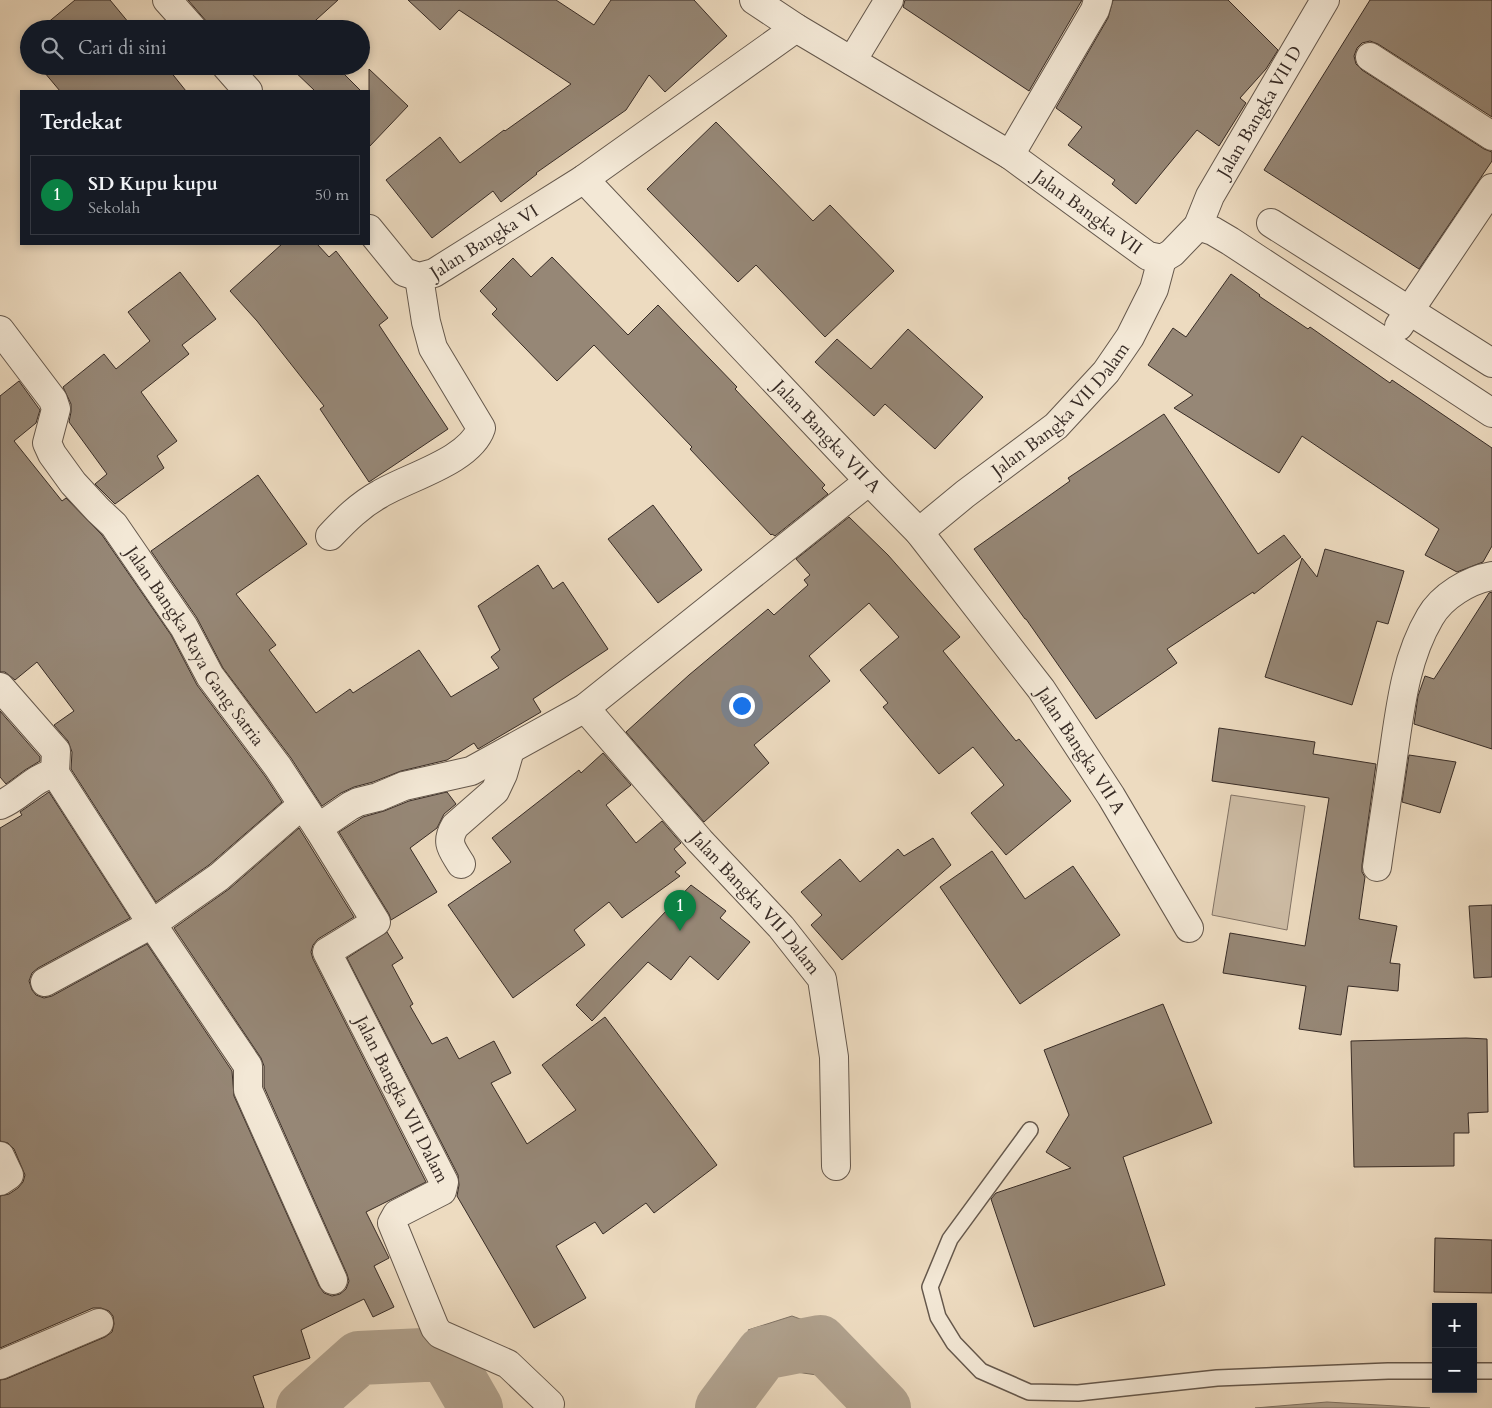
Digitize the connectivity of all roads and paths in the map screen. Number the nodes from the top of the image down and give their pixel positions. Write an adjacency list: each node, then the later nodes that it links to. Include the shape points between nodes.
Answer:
1 (167, 0): 6 (street)
2 (754, 0): 7 (street, Jalan Bangka VII)
3 (889, 0): 9 (street)
4 (1098, 0): 13 (street)
5 (1326, 0): 17 (street, Jalan Bangka VII D, via 1210,196)
6 (185, 20)
7 (796, 28): 9 (street, Jalan Bangka VII); 14 (street)
8 (1370, 57): 12 (street)
9 (852, 61): 13 (street, Jalan Bangka VII)
10 (234, 75): 11 (street)
11 (247, 90)
12 (1492, 136)
13 (1010, 155): 19 (street, Jalan Bangka VII, via 1148,256)
14 (584, 179): 20 (street, Jalan Bangka VI, via 434,273); 26 (street, Jalan Bangka VII A)
15 (1492, 188): 21 (street)
16 (1271, 223): 21 (street)
17 (1198, 226): 19 (street, Jalan Bangka VII); 23 (street, via 1230,241)
18 (370, 230): 20 (street, Jalan Bangka VI, via 404,272)
19 (1162, 259): 27 (street, Jalan Bangka VII Dalam, via 1154,289 1130,336 1106,372 1056,426)
20 (419, 278): 28 (street, via 433,348 477,420 478,436 466,449 435,468 364,504)
21 (1410, 311): 23 (street); 24 (street)
22 (0, 330): 35 (street, Jalan Bangka Raya Gang Satria, via 53,400 56,409 47,443 52,454 73,483 114,525 184,627 210,676 278,767)
23 (1389, 344): 25 (street)
24 (1492, 363)
25 (1492, 413)
26 (869, 481): 27 (street, Jalan Bangka VII A); 31 (street)
27 (920, 532): 40 (street, Jalan Bangka VII A, via 1041,689 1111,796)
28 (330, 536)
29 (1492, 576): 38 (street, via 1466,584 1440,606 1430,616 1413,653 1400,709)
30 (0, 687): 33 (street, via 56,750)
31 (585, 708): 32 (street); 44 (street, Jalan Bangka VII Dalam, via 700,841 780,926 822,979 834,1057)
32 (510, 750): 36 (street, via 472,771 404,786 358,802); 37 (street, via 495,791 451,832 450,847)
33 (55, 773): 34 (street, via 46,775); 39 (street)
34 (0, 805)
35 (302, 805): 36 (street, Jalan Bangka Raya Gang Satria); 39 (street, via 219,877)
36 (318, 828): 52 (street, Jalan Bangka VII Dalam, via 376,922 327,952 444,1182 442,1191 397,1214 392,1223 440,1334 508,1364 550,1404)
37 (461, 864)
38 (1377, 867)
39 (152, 924): 41 (street); 46 (street, via 248,1066 248,1090)
40 (1189, 928)
41 (45, 982)
42 (1030, 1130): 49 (lane, via 950,1239 930,1287 938,1317 954,1343 981,1371 1029,1392 1078,1393 1217,1378)
43 (0, 1156): 45 (street, via 9,1175)
44 (836, 1166)
45 (0, 1181)
46 (333, 1280)
47 (99, 1323): 48 (street)
48 (0, 1365)
49 (1432, 1371)
50 (1477, 1371): 51 (lane)
51 (1492, 1371)
52 (548, 1408)

